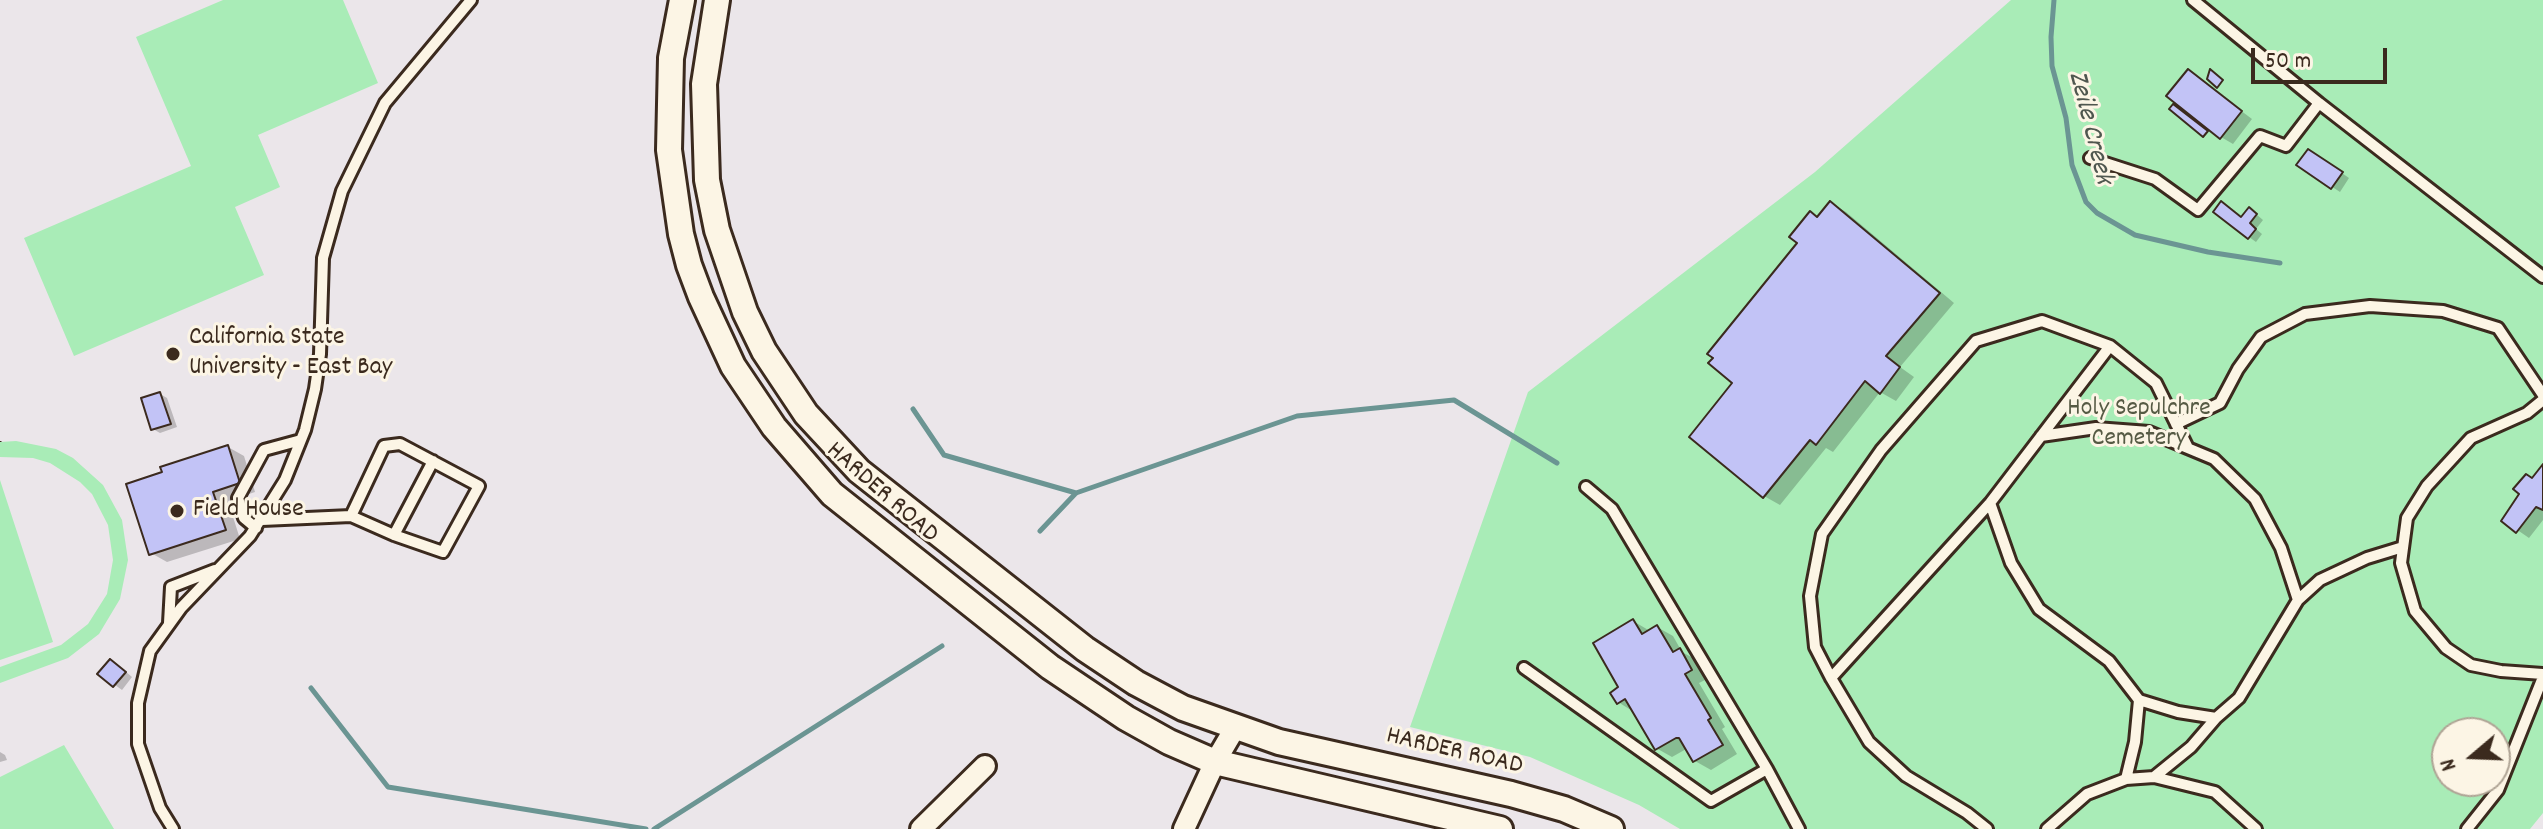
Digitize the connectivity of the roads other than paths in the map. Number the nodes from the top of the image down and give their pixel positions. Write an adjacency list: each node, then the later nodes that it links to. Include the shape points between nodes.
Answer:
1 (471, 0): 12 (lane, via 385,103 342,191 323,258 320,354)
2 (682, 0): 30 (street, HARDER ROAD, via 669,103 669,150 681,234 717,334 774,427 832,494 1050,667 1126,718)
3 (717, 0): 29 (street, HARDER ROAD, via 704,84 707,180 729,271 785,386 859,471 1085,649 1183,708)
4 (2193, 0): 5 (lane)
5 (2319, 103): 6 (lane, via 2286,146 2260,136 2198,210 2155,179); 7 (lane)
6 (2090, 158)
7 (2543, 277)
8 (2110, 346): 10 (lane, via 2156,383); 11 (lane); 26 (lane, via 2042,321 1976,341 1881,450 1822,534 1810,596 1815,647)
9 (2543, 398): 10 (lane, via 2498,328 2443,311 2370,306 2305,314 2261,337 2220,403); 20 (lane, via 2527,413 2471,438 2427,486 2407,518)
10 (2176, 424): 13 (lane)
11 (2041, 436): 13 (lane, via 2096,428 2149,432); 16 (lane)
12 (301, 440): 18 (lane); 18 (lane, via 264,450 238,498 244,518)
13 (2188, 448): 22 (lane, via 2214,459 2255,499 2281,548)
14 (433, 461): 17 (lane, via 400,444 384,446); 19 (lane); 19 (lane, via 479,486 443,552)
15 (1586, 487): 32 (lane, via 1612,509)
16 (1990, 503): 26 (lane); 27 (lane, via 2011,563 2039,609 2109,661)
17 (351, 516): 18 (lane); 19 (lane)
18 (259, 524): 21 (lane)
19 (394, 535)
20 (2403, 547): 22 (lane, via 2320,580); 25 (lane, via 2401,563 2415,611 2446,648 2471,665)
21 (220, 568): 23 (lane); 23 (lane, via 171,587)
22 (2298, 600): 28 (lane, via 2239,698)
23 (169, 623): 35 (lane, via 150,651 137,723 147,775)
24 (1524, 668): 32 (lane, via 1711,801)
25 (2543, 675): 44 (lane, via 2498,790)
26 (1831, 678): 41 (lane, via 1869,742 1906,776)
27 (2139, 700): 28 (lane); 34 (lane)
28 (2216, 718): 33 (lane)
29 (1235, 728): 30 (street); 39 (street, HARDER ROAD, via 1511,794)
30 (1215, 762): 37 (street); 38 (street, HARDER ROAD)
31 (985, 766): 36 (street)
32 (1767, 769): 40 (lane)
33 (2154, 777): 34 (lane); 43 (lane, via 2215,792)
34 (2126, 779): 42 (lane, via 2087,794)
35 (173, 829)
36 (921, 829)
37 (1184, 829)
38 (1500, 829)
39 (1611, 829)
40 (1799, 829)
41 (1987, 829)
42 (2047, 829)
43 (2256, 829)
44 (2467, 829)

